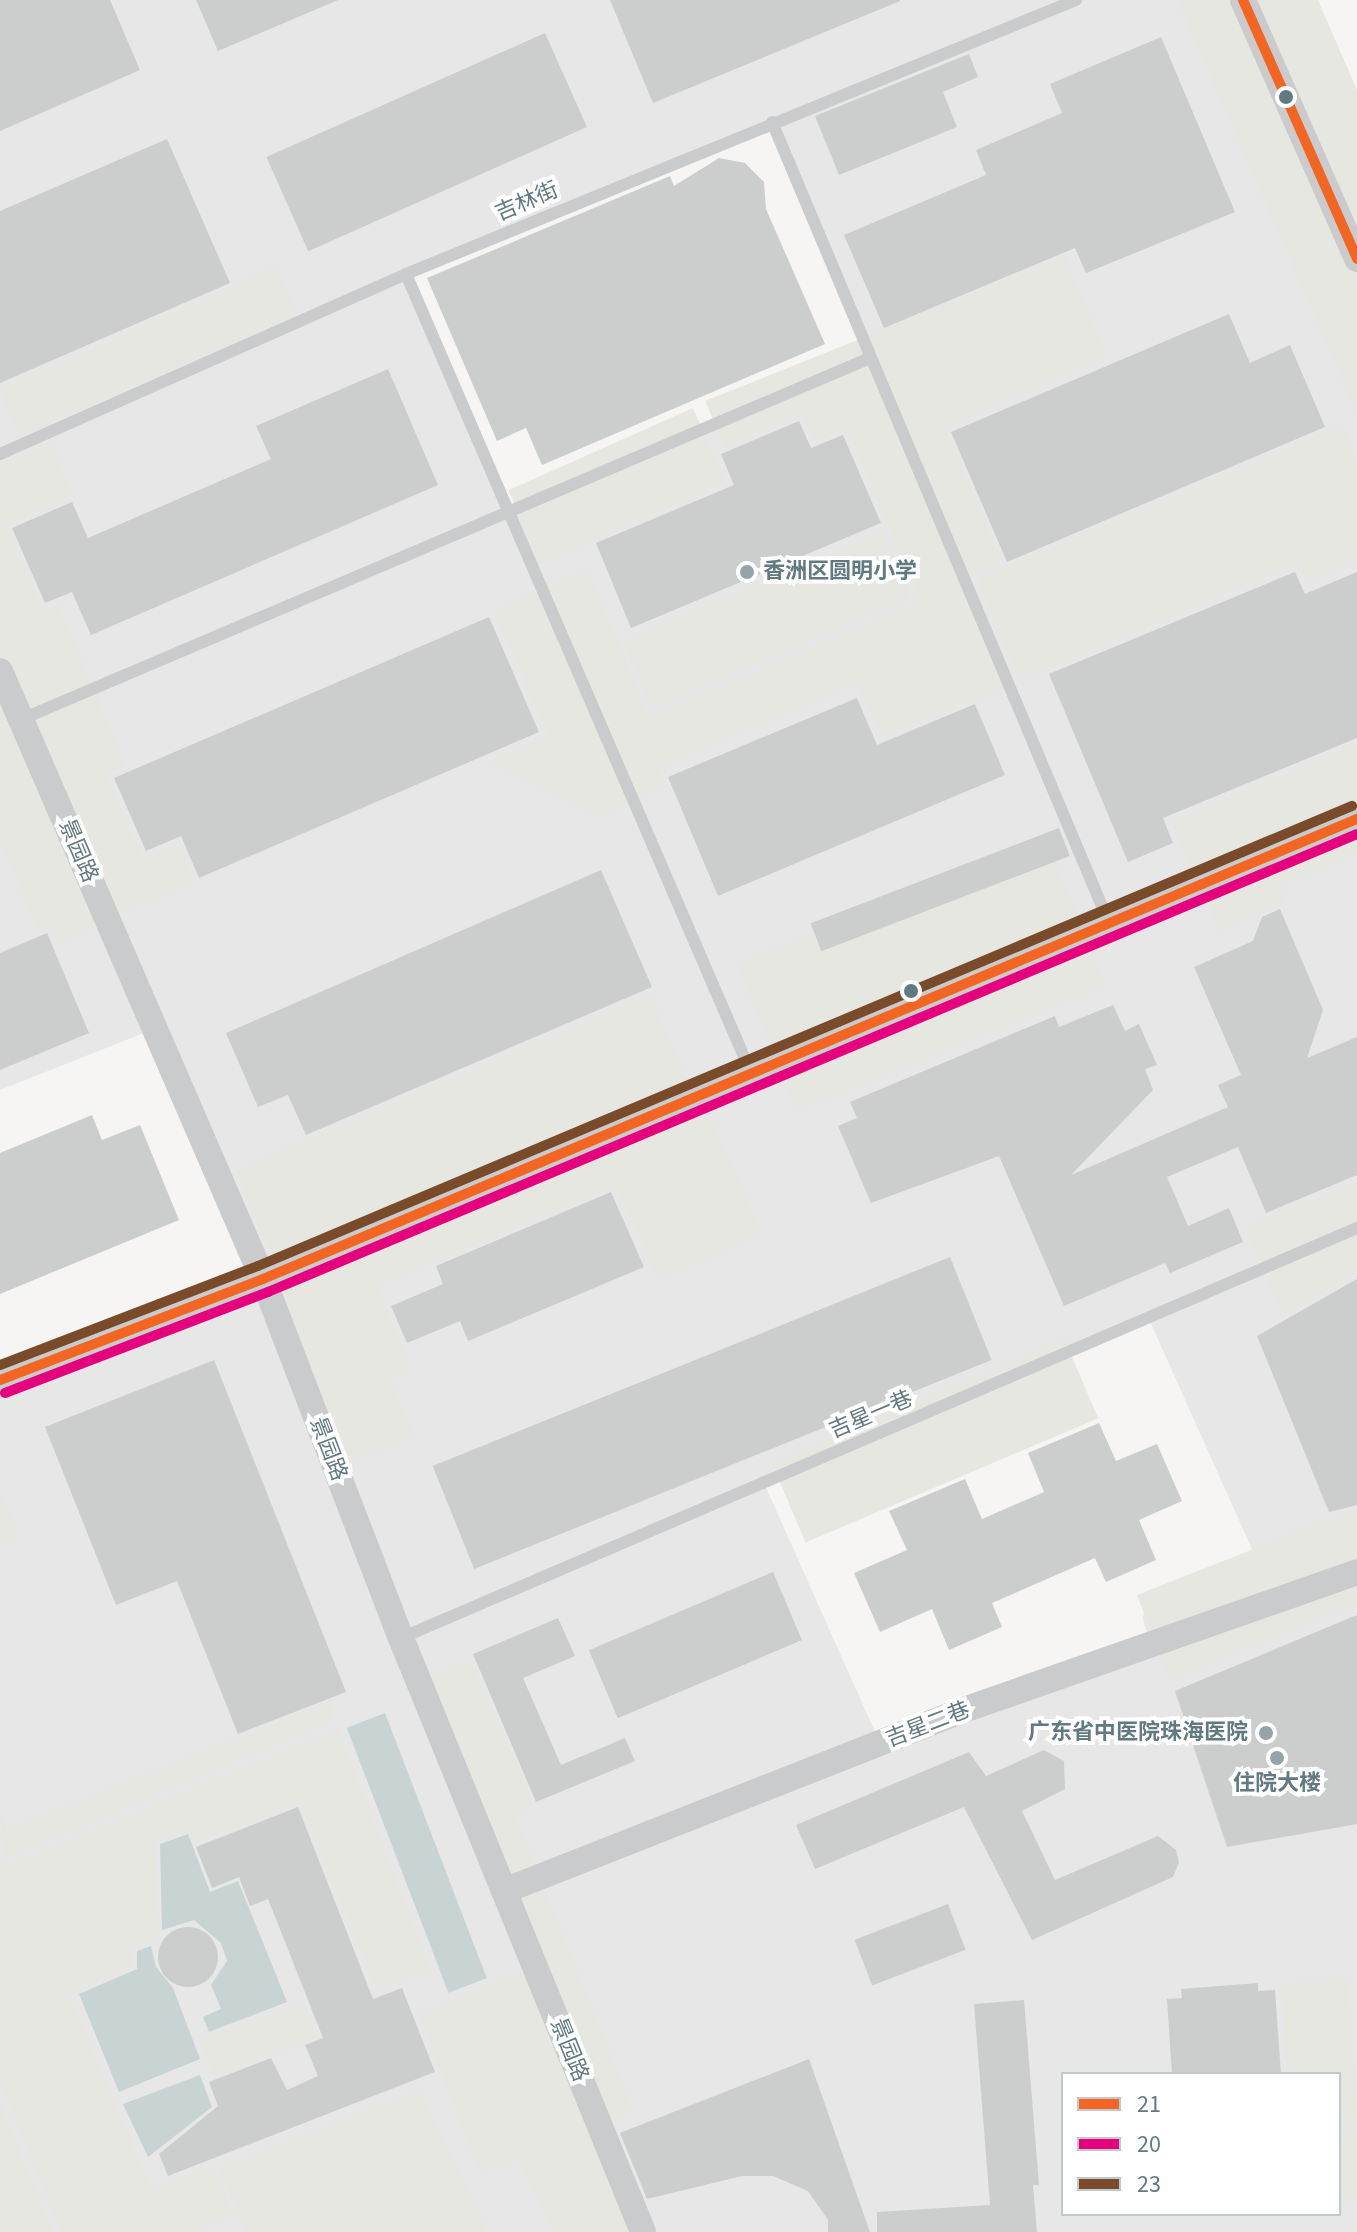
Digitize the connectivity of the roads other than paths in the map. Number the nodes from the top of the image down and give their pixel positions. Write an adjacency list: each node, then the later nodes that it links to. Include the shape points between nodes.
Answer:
1 (1076, 0): 3 (lane, 吉林街)
2 (1243, 0): 4 (street)
3 (772, 122): 5 (lane, 吉林街); 6 (lane)
4 (1357, 259)
5 (406, 274): 7 (lane, 吉林街); 8 (lane)
6 (870, 358): 8 (lane); 12 (lane)
7 (0, 454)
8 (507, 510): 10 (lane); 13 (lane)
9 (0, 671): 10 (street, 景园路)
10 (22, 719): 15 (street, 景园路)
11 (1357, 819): 12 (street)
12 (1109, 923): 13 (street)
13 (752, 1075): 15 (street)
14 (1357, 1228): 18 (lane, 吉星一巷)
15 (263, 1279): 16 (street); 18 (street, 景园路)
16 (0, 1380)
17 (1357, 1572): 19 (street, 吉星二巷, via 955,1713)
18 (401, 1638): 19 (street, 景园路)
19 (504, 1891): 20 (street, 景园路)
20 (643, 2232)

